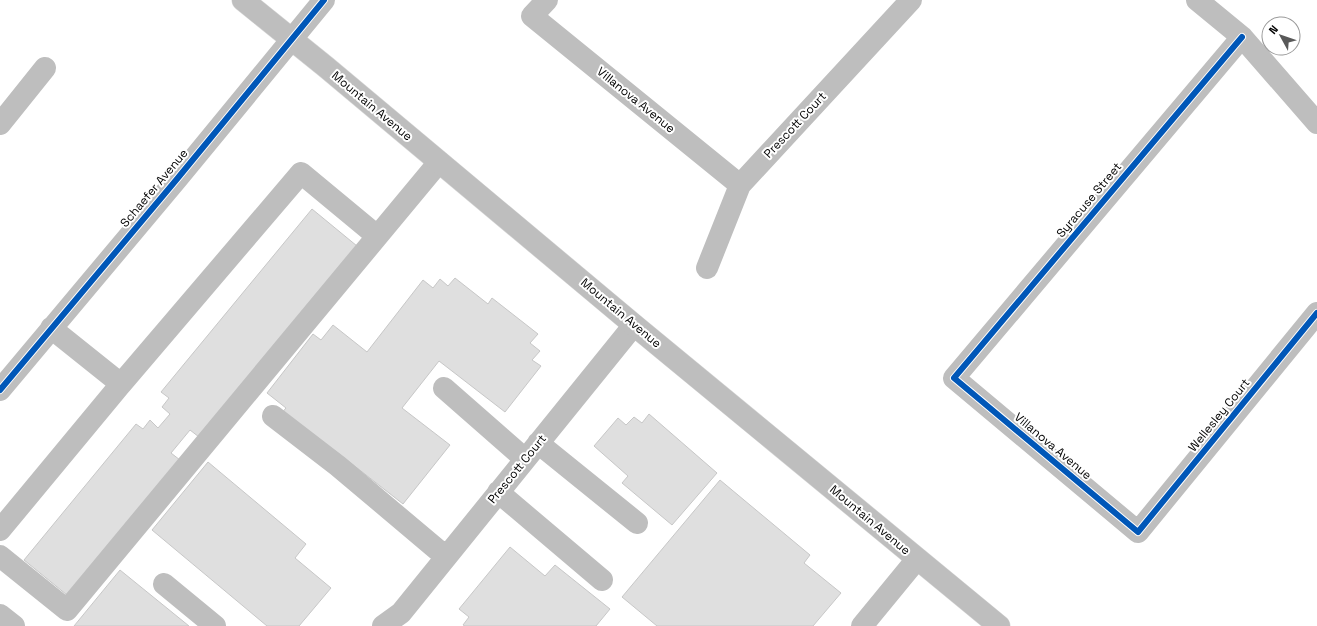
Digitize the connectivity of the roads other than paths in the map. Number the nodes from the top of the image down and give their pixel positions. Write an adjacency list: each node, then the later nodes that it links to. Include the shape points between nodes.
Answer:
1 (243, 0): 7 (street, Mountain Avenue)
2 (324, 0): 7 (street, Schaefer Avenue)
3 (547, 0): 12 (street, Villanova Avenue, via 532,16)
4 (911, 0): 12 (street, Prescott Court)
5 (1197, 0): 6 (street)
6 (1242, 38): 9 (street); 18 (street, Syracuse Street)
7 (292, 39): 11 (street, Mountain Avenue); 17 (street, Schaefer Avenue)
8 (45, 68): 10 (street)
9 (1317, 123)
10 (0, 124)
11 (439, 162): 13 (street); 16 (street, Mountain Avenue)
12 (740, 184): 14 (street, Prescott Court)
13 (377, 236): 19 (street, via 302,173); 28 (street, via 67,610)
14 (707, 268)
15 (1317, 313): 27 (street, Wellesley Court)
16 (634, 325): 23 (street, Prescott Court); 30 (street, Mountain Avenue)
17 (51, 328): 19 (street); 21 (street, Schaefer Avenue)
18 (954, 378): 27 (street, Villanova Avenue)
19 (121, 384): 26 (street)
20 (444, 388): 23 (street)
21 (0, 390)
22 (273, 416): 29 (street, via 338,466)
23 (532, 451): 24 (street, Prescott Court); 25 (street)
24 (498, 492): 29 (street, Prescott Court); 31 (street)
25 (637, 523)
26 (0, 530)
27 (1138, 532)
28 (0, 556)
29 (446, 557): 34 (street, Prescott Court)
30 (917, 559): 38 (street); 39 (street, Mountain Avenue)
31 (602, 580)
32 (164, 584): 36 (street)
33 (0, 615): 35 (street)
34 (401, 622): 37 (street, Prescott Court)
35 (14, 626)
36 (216, 626)
37 (383, 626)
38 (862, 626)
39 (999, 626)

